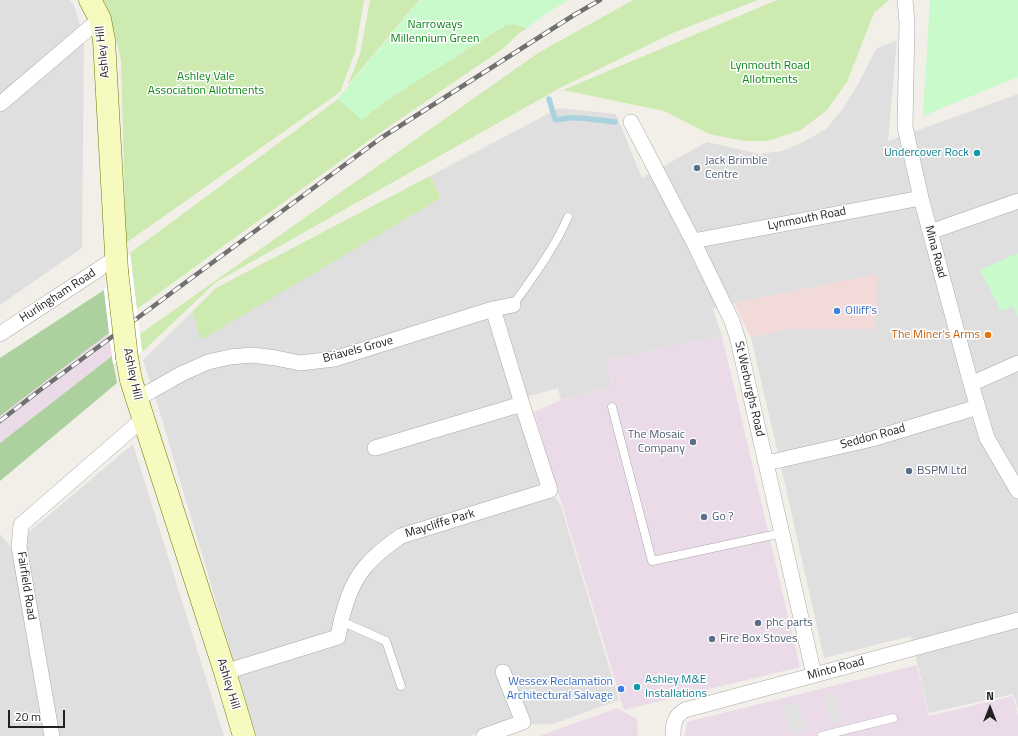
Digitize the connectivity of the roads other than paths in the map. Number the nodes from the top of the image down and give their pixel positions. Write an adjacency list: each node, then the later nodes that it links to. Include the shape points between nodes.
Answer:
1 (90, 0): 3 (main road, Ashley Hill)
2 (905, 0): 6 (street, Mina Road, via 905,127)
3 (100, 19): 4 (street); 11 (main road, Ashley Hill, via 104,40)
4 (0, 104)
5 (631, 122): 10 (street, St Werburghs Road)
6 (921, 198): 9 (street, Mina Road); 10 (street, Lynmouth Road)
7 (1018, 201): 9 (street)
8 (568, 217): 12 (lane, via 545,259)
9 (930, 232): 16 (street, Mina Road)
10 (694, 241): 22 (street, St Werburghs Road, via 734,327)
11 (117, 265): 14 (street, Hurlingham Road); 20 (main road, Ashley Hill, bridge, via 131,380)
12 (513, 305): 13 (street, Briavels Grove)
13 (493, 309): 17 (street); 20 (street, Briavels Grove, via 334,359 300,363 252,355 208,362 181,374)
14 (0, 334)
15 (1018, 363): 16 (street)
16 (970, 384): 19 (street, Mina Road)
17 (522, 404): 21 (street); 26 (street, Maycliffe Park, via 550,490 401,536 388,545 357,579)
18 (612, 407): 24 (lane, via 652,561)
19 (978, 407): 22 (street, Seddon Road, via 872,439); 23 (street, Mina Road, via 987,438)
20 (140, 409): 27 (main road, Ashley Hill); 32 (street, Fairfield Road, via 21,525 19,547)
21 (375, 448)
22 (767, 463): 24 (street, St Werburghs Road)
23 (1018, 491)
24 (782, 533): 29 (street, St Werburghs Road)
25 (1018, 620): 29 (street, Minto Road)
26 (341, 621): 27 (street, Maycliffe Park, via 338,637); 30 (lane, via 386,641)
27 (225, 672): 33 (main road, Ashley Hill)
28 (503, 672): 34 (street, via 523,722)
29 (814, 675): 35 (street, Minto Road, via 685,710 678,714 674,722)
30 (401, 686)
31 (893, 718): 36 (lane)
32 (52, 736)
33 (244, 736)
34 (484, 736)
35 (673, 736)
36 (822, 736)

